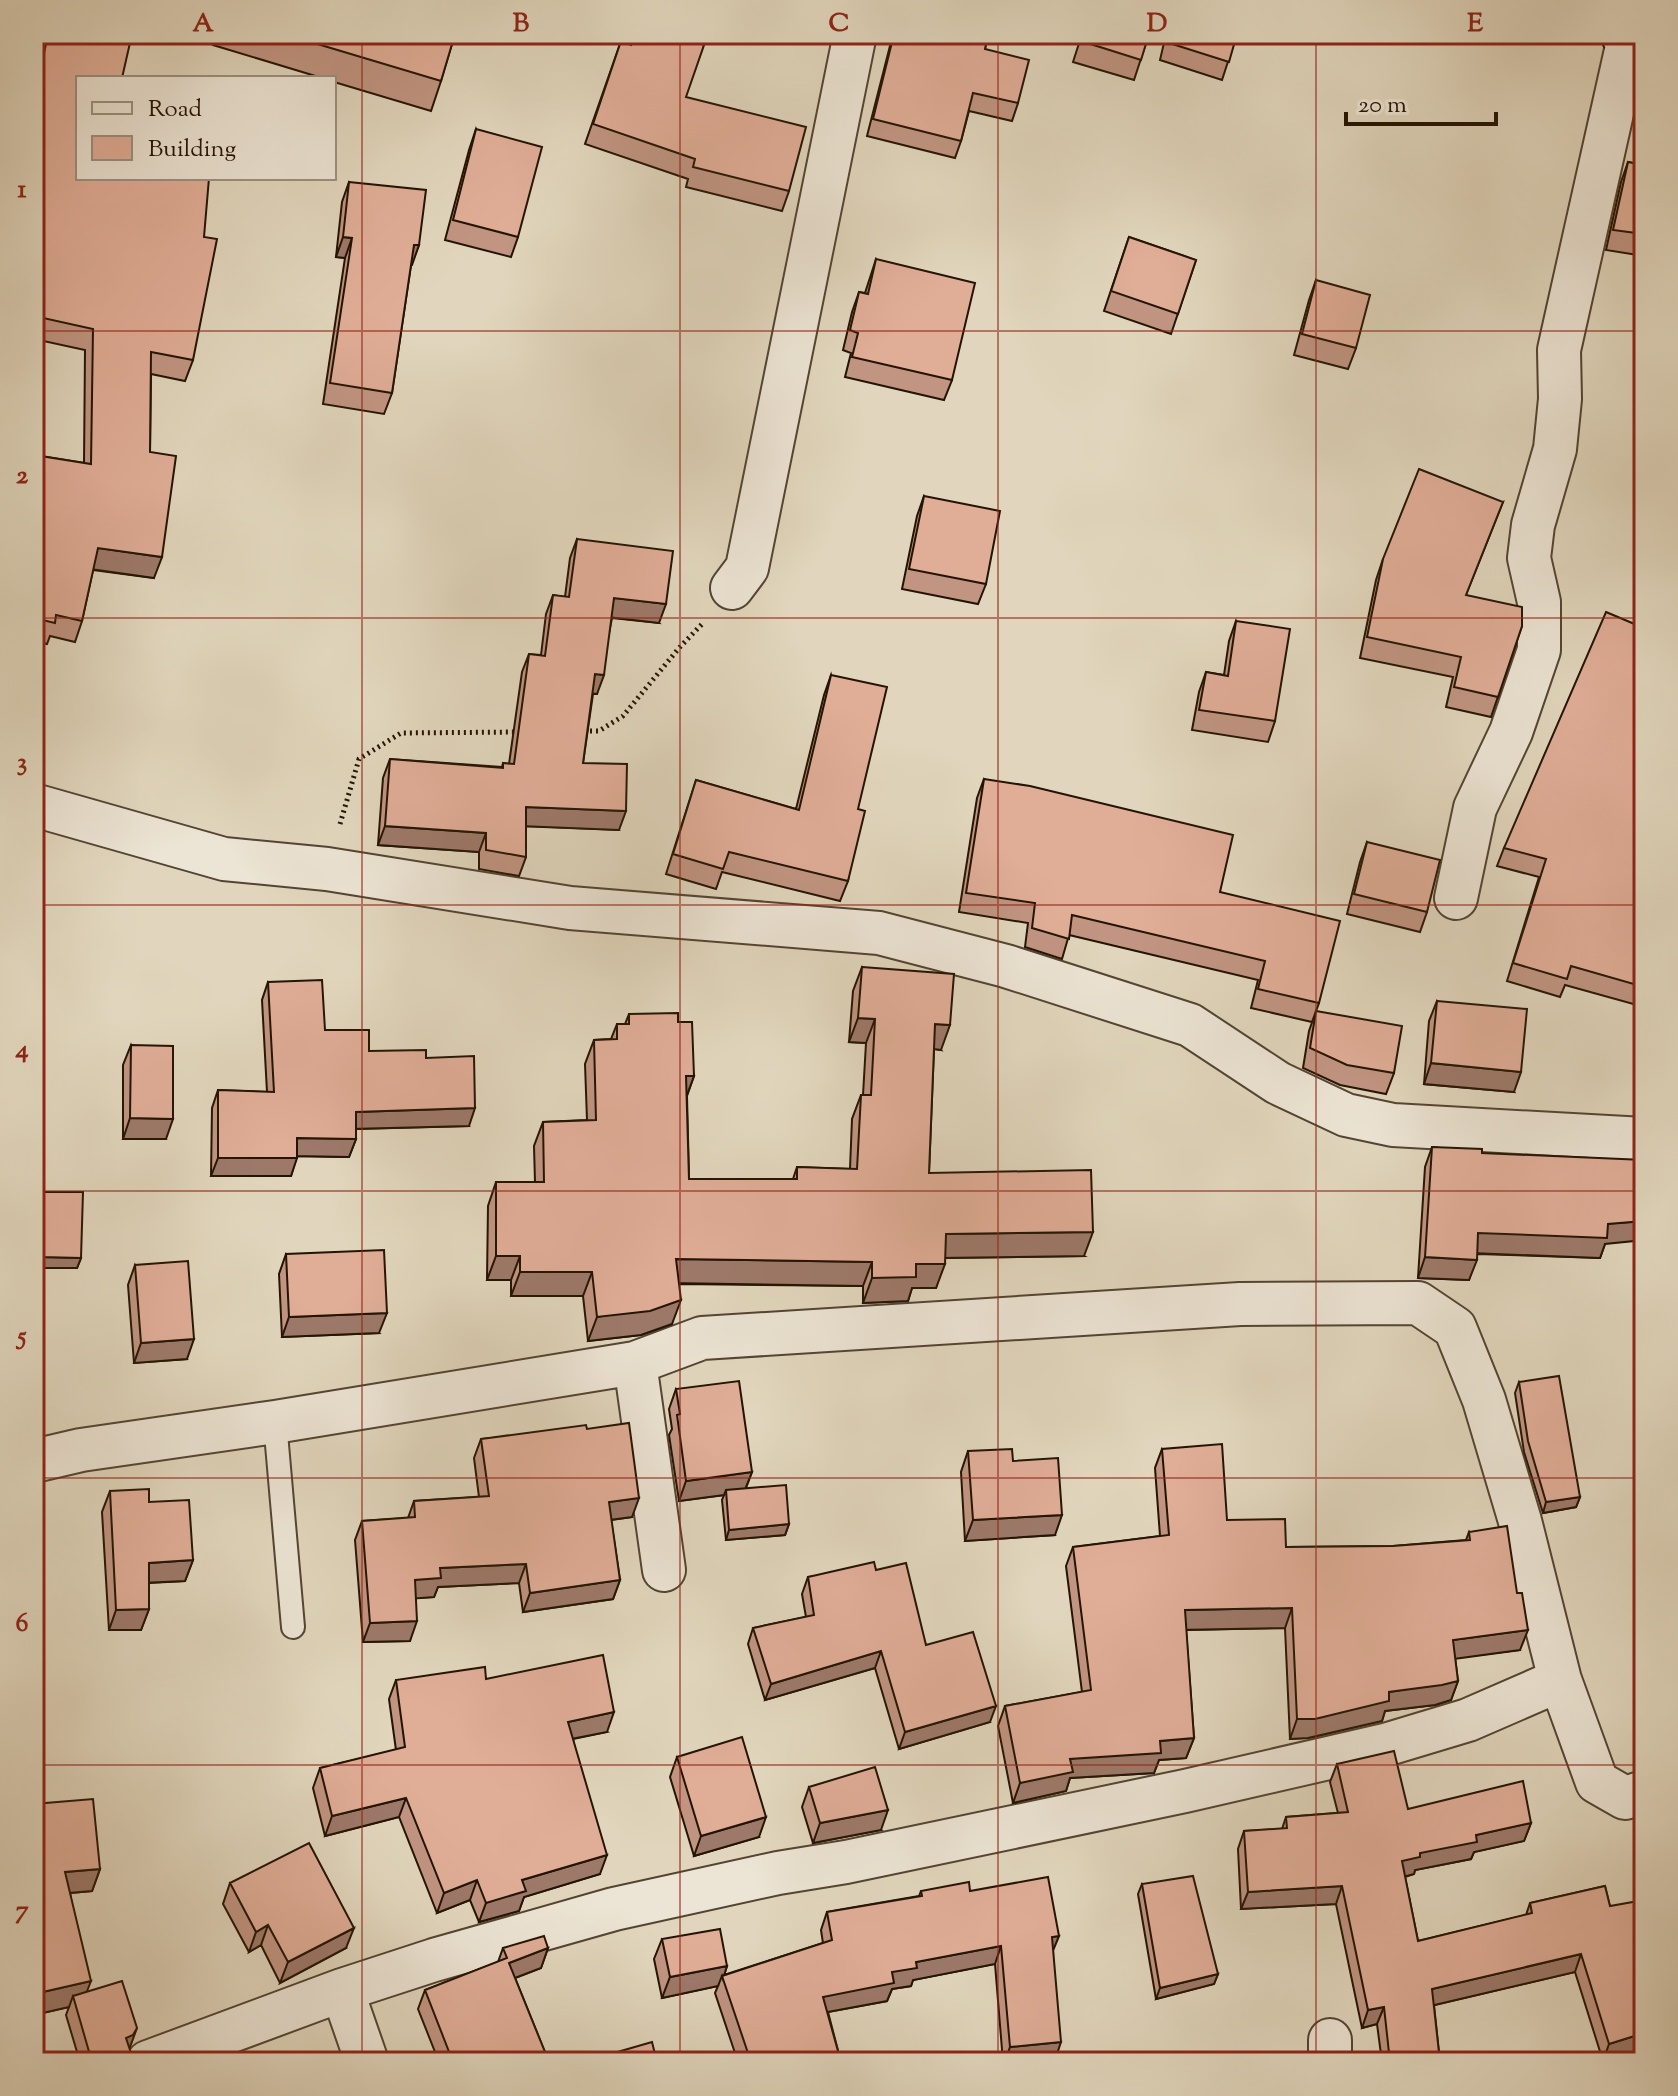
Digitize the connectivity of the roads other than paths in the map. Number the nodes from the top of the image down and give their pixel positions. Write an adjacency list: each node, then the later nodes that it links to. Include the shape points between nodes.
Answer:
1 (855, 34): 3 (street, via 747,568)
2 (1632, 39): 5 (street, via 1559,350 1555,449 1529,558 1539,602 1539,650 1511,732 1475,808)
3 (732, 588)
4 (34, 805): 6 (street, via 224,859 327,869 570,908 879,933 1006,966 1190,1025 1278,1083 1346,1115 1393,1125)
5 (1456, 898)
6 (1644, 1139)
7 (635, 1363): 8 (street); 10 (street); 12 (street, via 702,1338 1240,1304 1418,1303 1455,1328 1484,1400)
8 (275, 1422): 9 (street); 11 (lane)
9 (34, 1461)
10 (664, 1570)
11 (293, 1627)
12 (1560, 1680): 13 (street, via 1597,1782 1625,1798); 14 (street, via 1468,1720 1385,1745 614,1909)
13 (1644, 1792)
14 (342, 1990): 15 (street); 16 (street)
15 (148, 2062)
16 (367, 2062)

